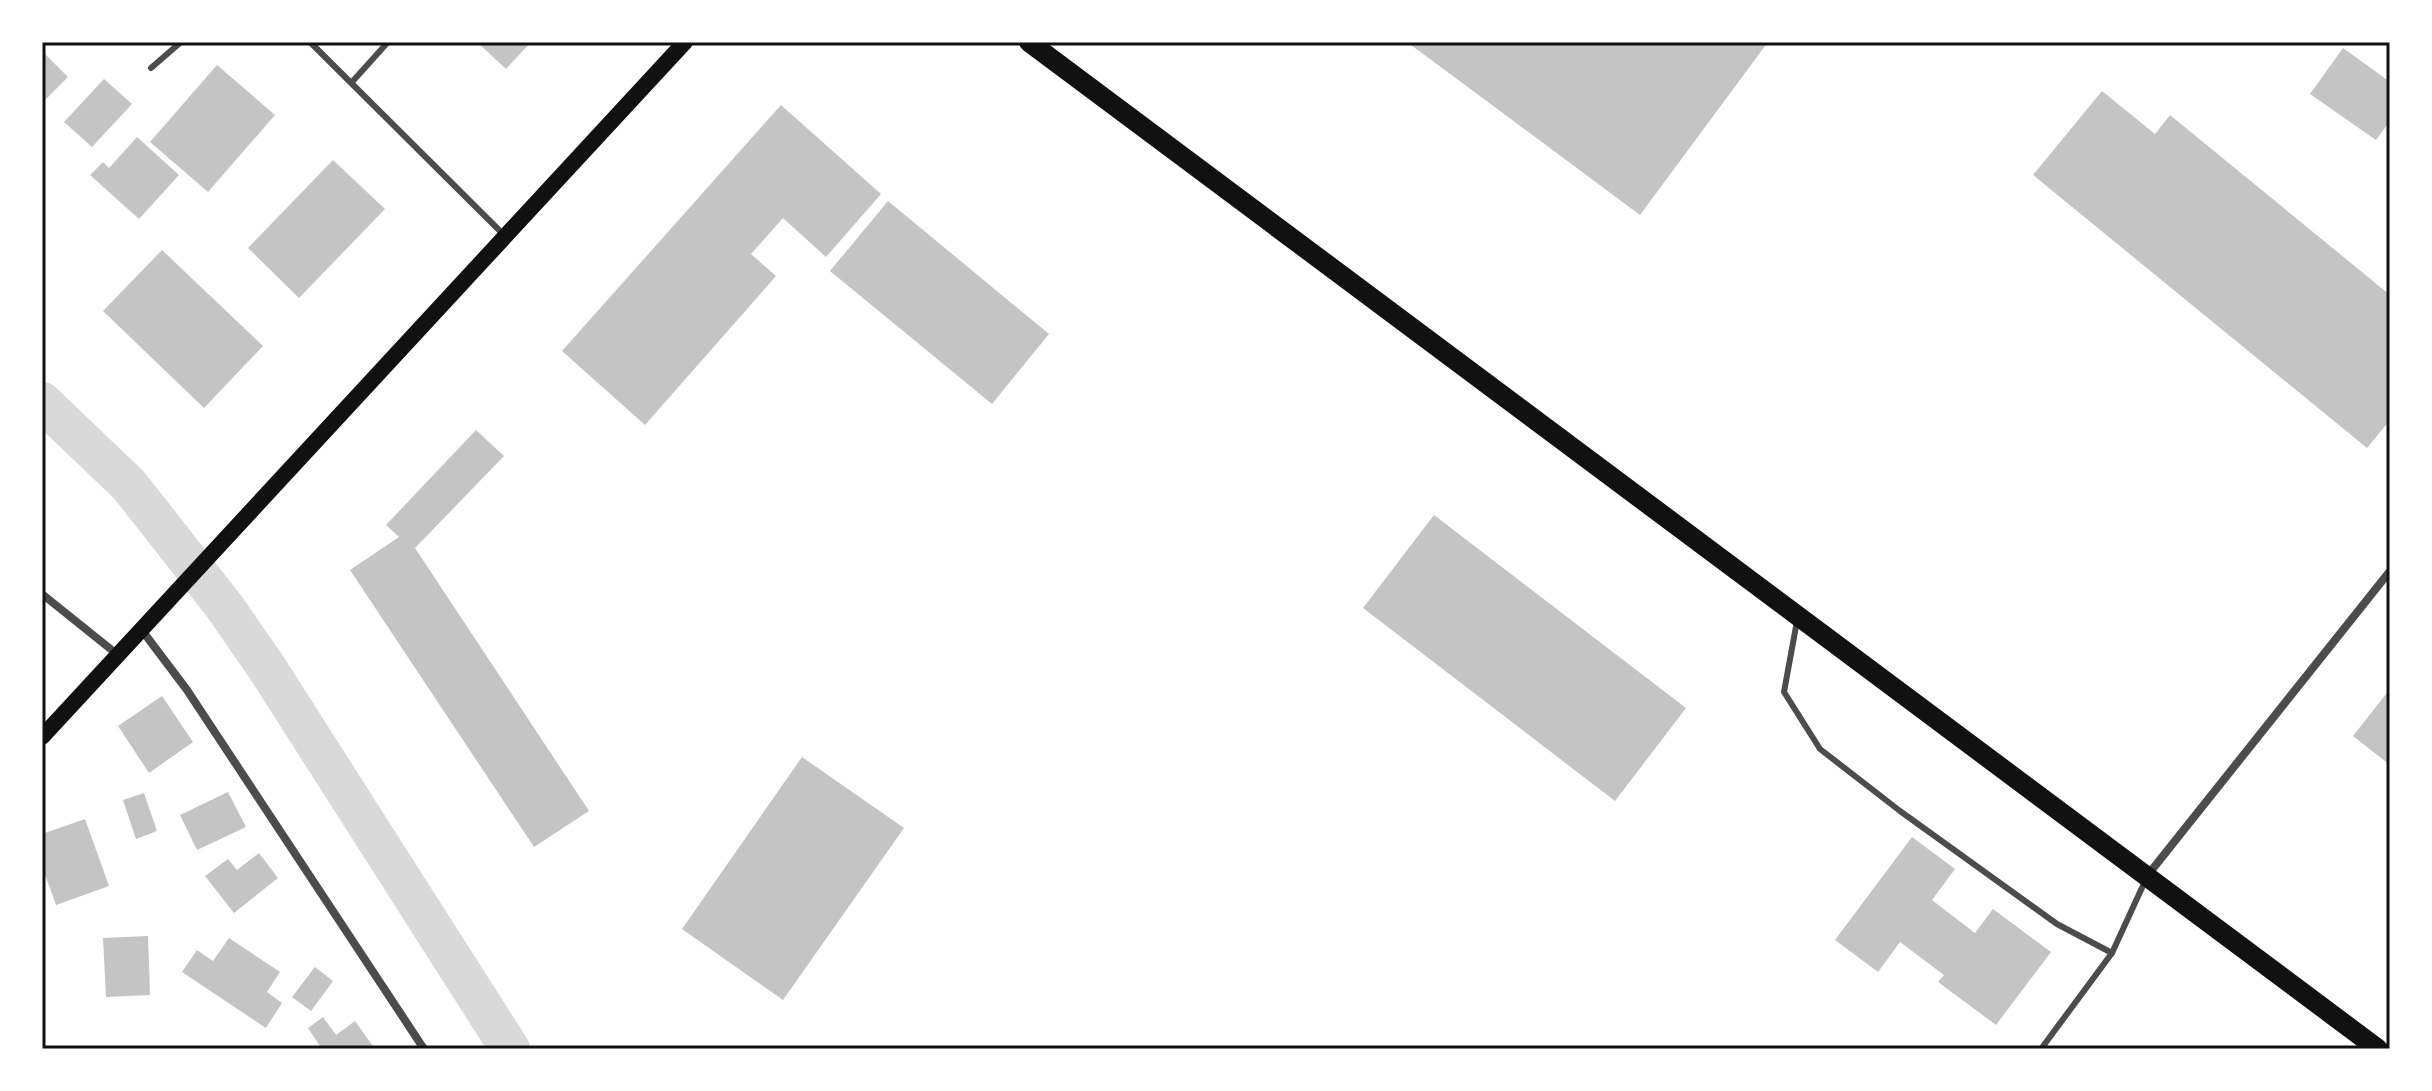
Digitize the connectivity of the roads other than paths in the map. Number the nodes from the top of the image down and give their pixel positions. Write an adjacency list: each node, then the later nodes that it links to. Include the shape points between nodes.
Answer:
1 (181, 42): 6 (lane)
2 (310, 42): 7 (lane)
3 (388, 42): 7 (lane)
4 (685, 42): 8 (main road)
5 (1029, 42): 11 (main road)
6 (151, 68)
7 (352, 82): 8 (lane)
8 (506, 236): 12 (main road)
9 (2390, 571): 15 (street)
10 (42, 594): 13 (street)
11 (1797, 617): 15 (main road); 16 (lane, via 1784,692 1820,749 2057,924)
12 (141, 629): 13 (main road); 17 (street, via 187,690)
13 (118, 655): 14 (main road)
14 (42, 737)
15 (2146, 877): 16 (lane); 19 (main road)
16 (2112, 953): 18 (lane)
17 (424, 1049)
18 (2041, 1049)
19 (2378, 1049)

